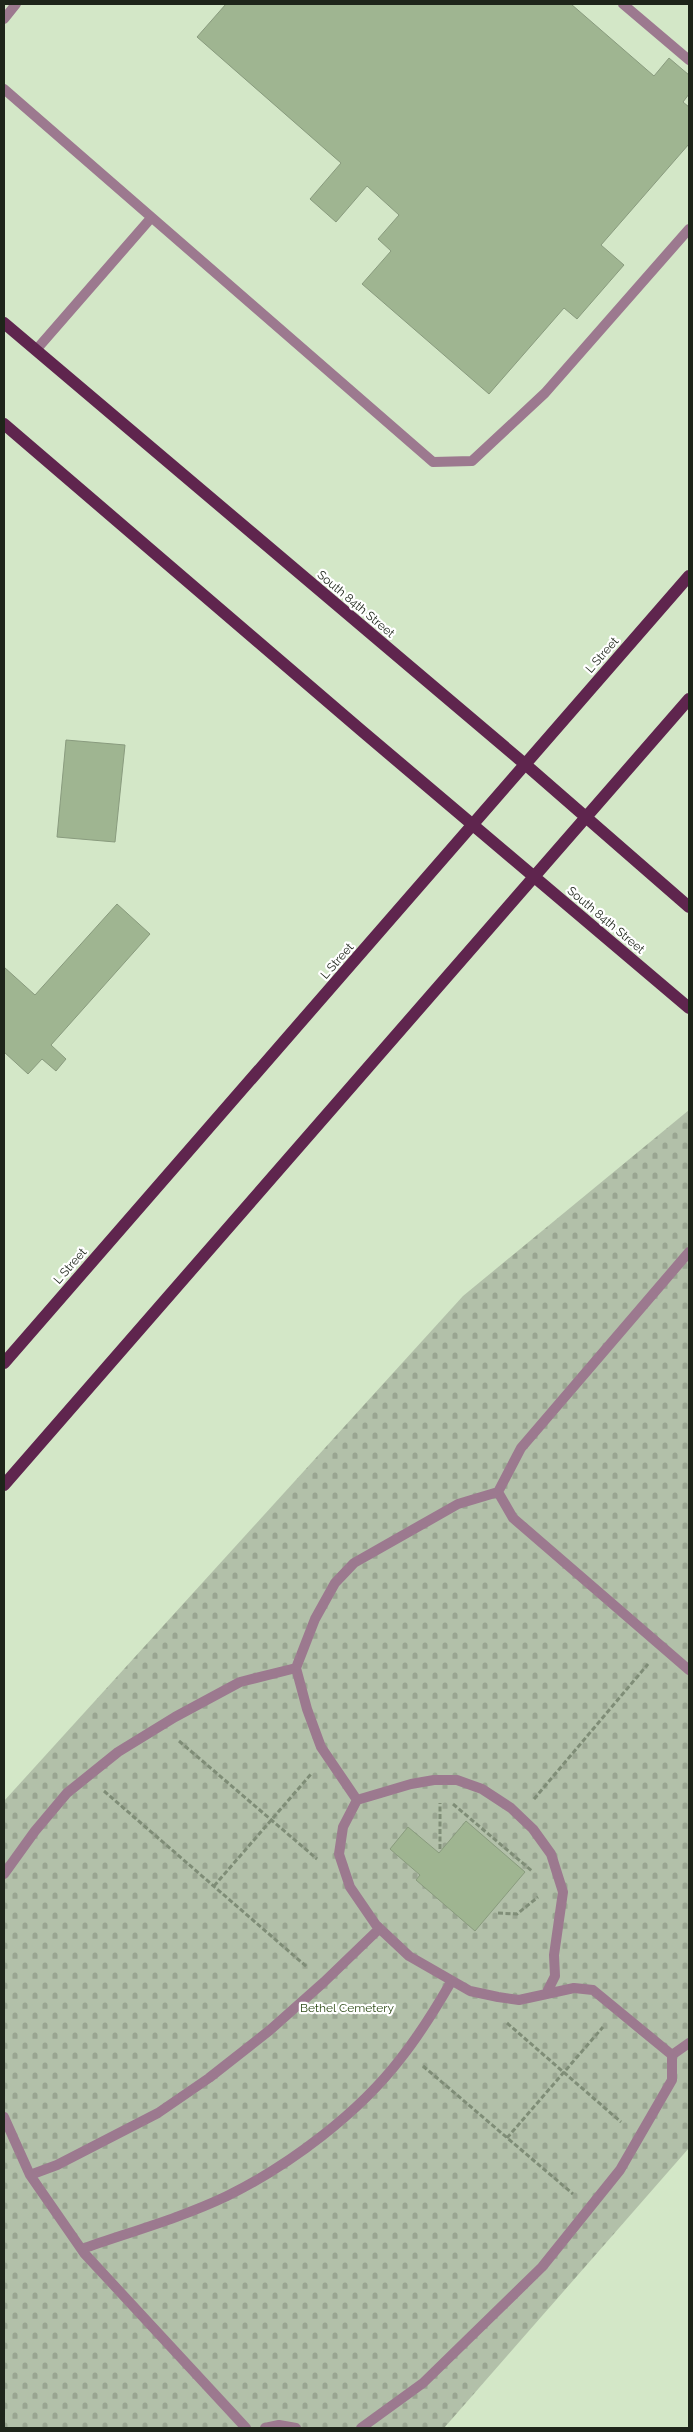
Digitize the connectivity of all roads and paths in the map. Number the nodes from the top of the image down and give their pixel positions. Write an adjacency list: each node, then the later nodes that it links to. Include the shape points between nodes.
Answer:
1 (16, 4): 3 (lane)
2 (623, 4): 4 (lane)
3 (4, 19)
4 (689, 60)
5 (4, 88): 6 (lane)
6 (152, 218): 7 (lane, via 433,462 472,461 545,393); 9 (lane)
7 (689, 229)
8 (4, 323): 9 (main road, South 84th Street)
9 (36, 350): 13 (main road, South 84th Street)
10 (4, 424): 15 (main road, South 84th Street)
11 (689, 576): 13 (main road, L Street)
12 (689, 700): 14 (main road)
13 (526, 765): 14 (main road, South 84th Street); 15 (main road, L Street)
14 (587, 818): 16 (main road); 17 (main road, South 84th Street)
15 (474, 826): 16 (main road, South 84th Street); 20 (main road, L Street)
16 (535, 878): 18 (main road, South 84th Street); 21 (main road)
17 (689, 906)
18 (689, 1008)
19 (689, 1252): 22 (lane, via 521,1448)
20 (4, 1364)
21 (4, 1485)
22 (498, 1492): 23 (lane, via 512,1518); 24 (lane, via 458,1504 354,1562 335,1583 315,1619)
23 (662, 1647): 25 (lane); 32 (path)
24 (296, 1668): 26 (lane, via 240,1682); 27 (lane, via 307,1709)
25 (689, 1670)
26 (161, 1726): 28 (lane, via 118,1752); 33 (path)
27 (327, 1756): 30 (lane); 33 (path)
28 (88, 1777): 35 (lane, via 67,1793); 37 (path)
29 (441, 1780): 30 (lane, via 411,1784); 32 (lane, via 457,1780 482,1789); 34 (path)
30 (356, 1800): 39 (lane, via 343,1827 339,1854)
31 (448, 1800): 38 (path)
32 (520, 1816): 36 (lane, via 552,1854)
33 (271, 1820): 37 (path); 39 (path)
34 (440, 1849)
35 (4, 1874)
36 (560, 1882): 38 (path); 44 (lane, via 563,1892 554,1955 555,1976)
37 (214, 1886): 42 (path)
38 (550, 1886): 40 (path, via 517,1914)
39 (350, 1887): 41 (lane)
40 (498, 1913)
41 (379, 1929): 42 (lane); 43 (lane, via 409,1956)
42 (324, 1982): 54 (lane, via 270,2030 158,2113 57,2165)
43 (452, 1982): 44 (lane, via 470,1992 520,2000); 48 (lane)
44 (546, 1994): 45 (lane, via 574,1988 593,1990)
45 (617, 2010): 49 (lane); 50 (path)
46 (506, 2022): 50 (path)
47 (689, 2043): 49 (lane)
48 (406, 2052): 53 (path); 56 (lane, via 367,2095 331,2127 297,2155 264,2176 186,2213)
49 (672, 2055): 52 (lane, via 672,2080)
50 (564, 2072): 52 (path); 53 (path)
51 (4, 2117): 54 (lane)
52 (639, 2137): 55 (lane, via 620,2170)
53 (507, 2138): 55 (path)
54 (30, 2175): 56 (lane)
55 (589, 2208): 60 (lane, via 542,2267 423,2383)
56 (82, 2249): 57 (lane)
57 (246, 2428)
58 (265, 2428): 59 (lane, via 279,2425)
59 (296, 2428)
60 (361, 2428)

